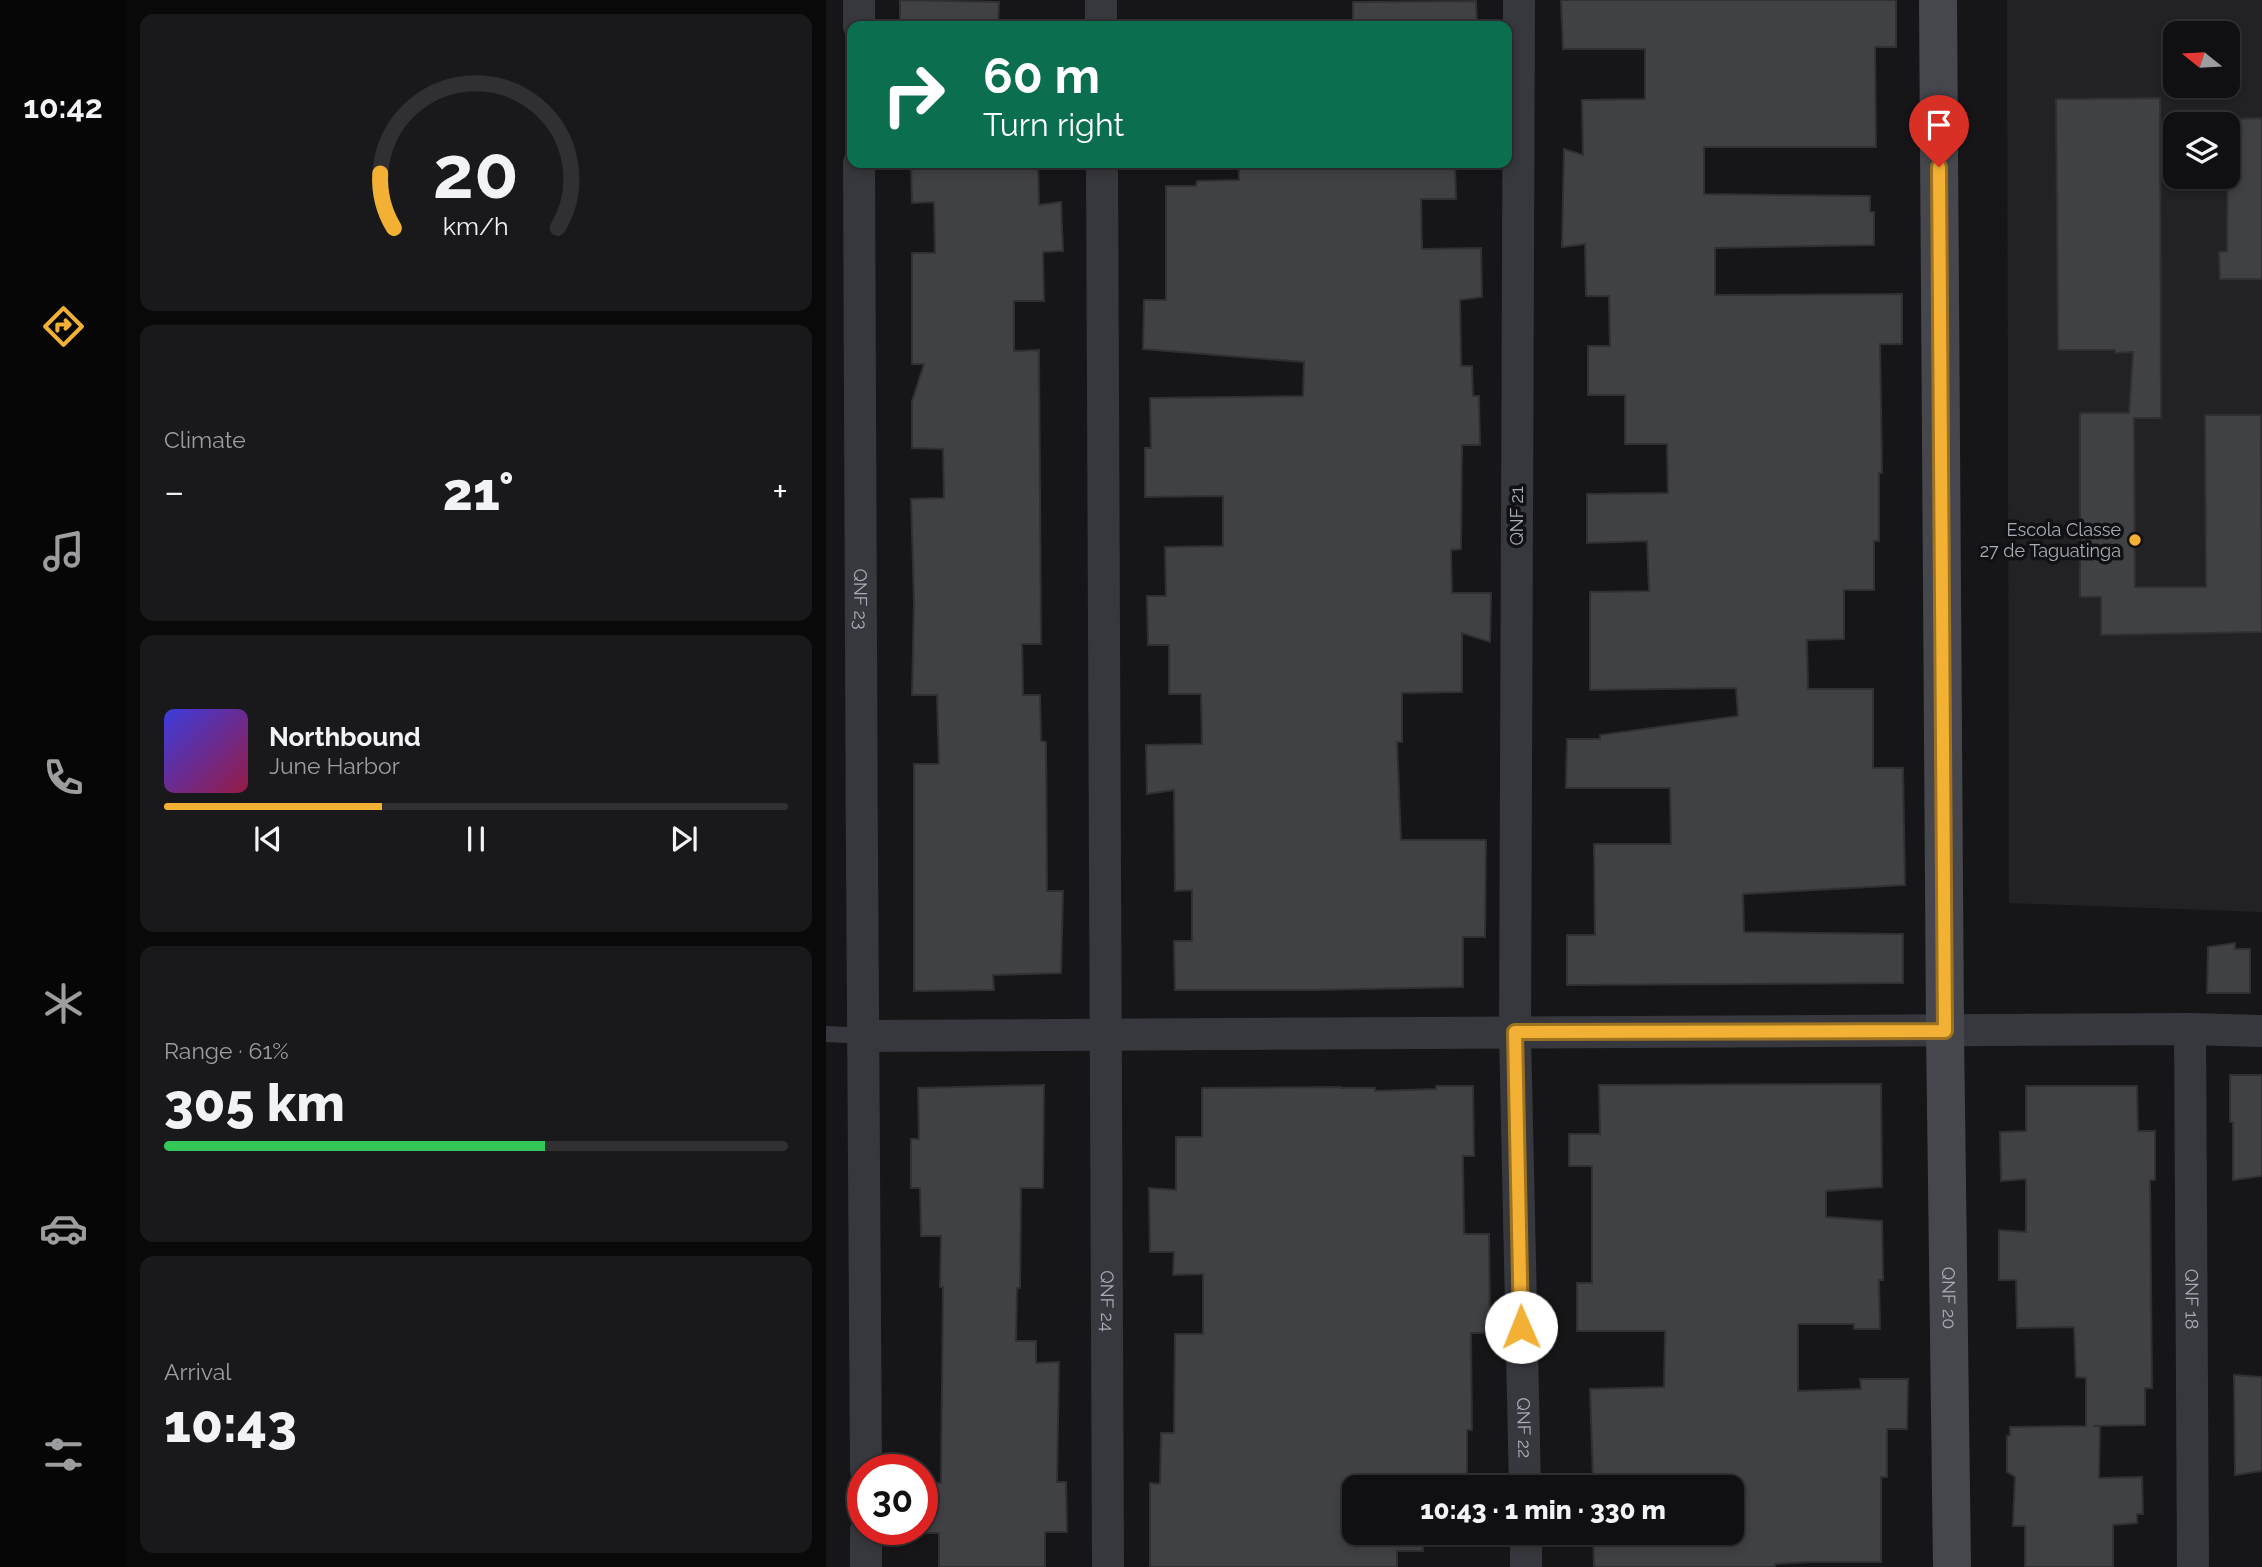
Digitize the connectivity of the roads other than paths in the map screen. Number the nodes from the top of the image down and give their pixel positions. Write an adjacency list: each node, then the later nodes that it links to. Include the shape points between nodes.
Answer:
1 (859, 0): 5 (street)
2 (1101, 0): 6 (street)
3 (1519, 0): 12 (street, QNF 21)
4 (1938, 0): 10 (street, QNF 20)
5 (859, 21)
6 (1101, 21)
7 (859, 168): 15 (street, QNF 23)
8 (1102, 168): 14 (street)
9 (2190, 1029): 10 (street); 11 (street); 24 (street, QNF 18)
10 (1945, 1031): 12 (street); 23 (street, QNF 20)
11 (2262, 1031)
12 (1515, 1032): 14 (street); 17 (street, QNF 22)
13 (826, 1034): 15 (lane)
14 (1107, 1035): 15 (street); 21 (street, QNF 24)
15 (865, 1036): 16 (street, QNF 23)
16 (866, 1454)
17 (1525, 1475)
18 (866, 1545): 20 (street)
19 (1526, 1545): 22 (street)
20 (866, 1567)
21 (1108, 1567)
22 (1526, 1567)
23 (1952, 1567)
24 (2193, 1567)

